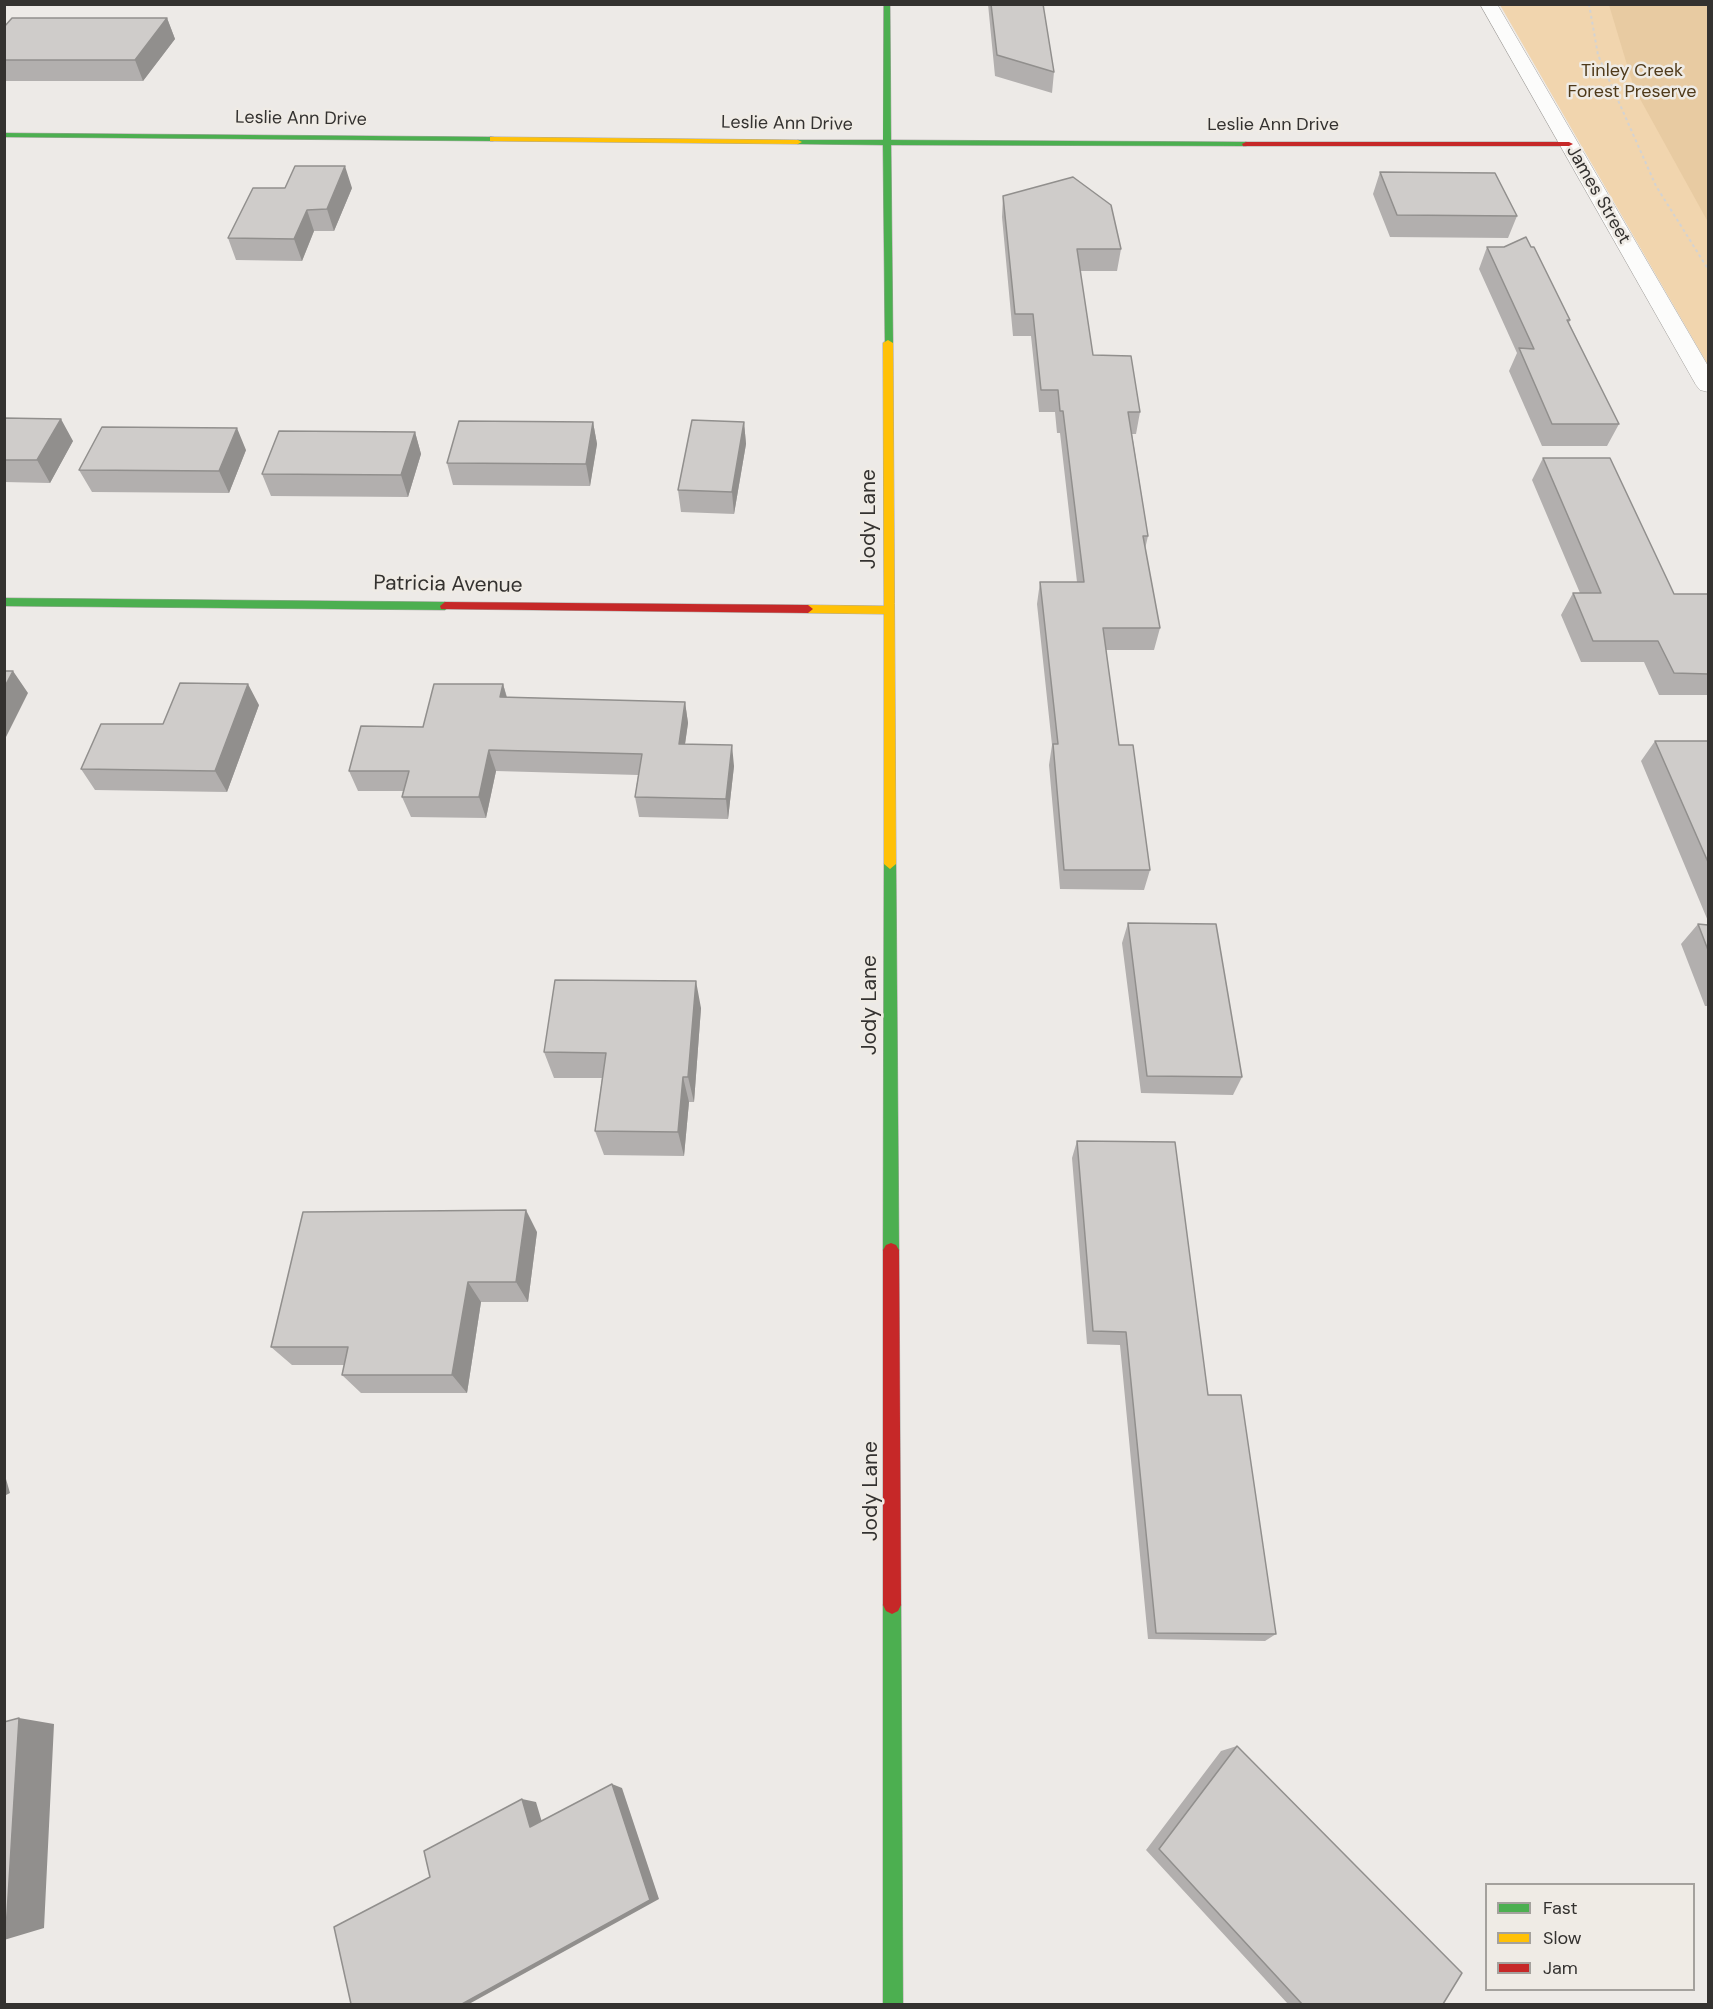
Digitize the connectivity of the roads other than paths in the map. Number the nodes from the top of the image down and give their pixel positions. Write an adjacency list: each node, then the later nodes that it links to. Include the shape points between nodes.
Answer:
1 (887, 4): 4 (street, Jody Lane)
2 (1488, 4): 5 (street, James Street)
3 (4, 135): 4 (street, Leslie Ann Drive)
4 (888, 143): 5 (street, Leslie Ann Drive); 8 (street, Jody Lane)
5 (1569, 144): 6 (street, James Street)
6 (1708, 385)
7 (4, 602): 8 (street, Patricia Avenue)
8 (890, 610): 9 (street, Jody Lane)
9 (893, 2004)

